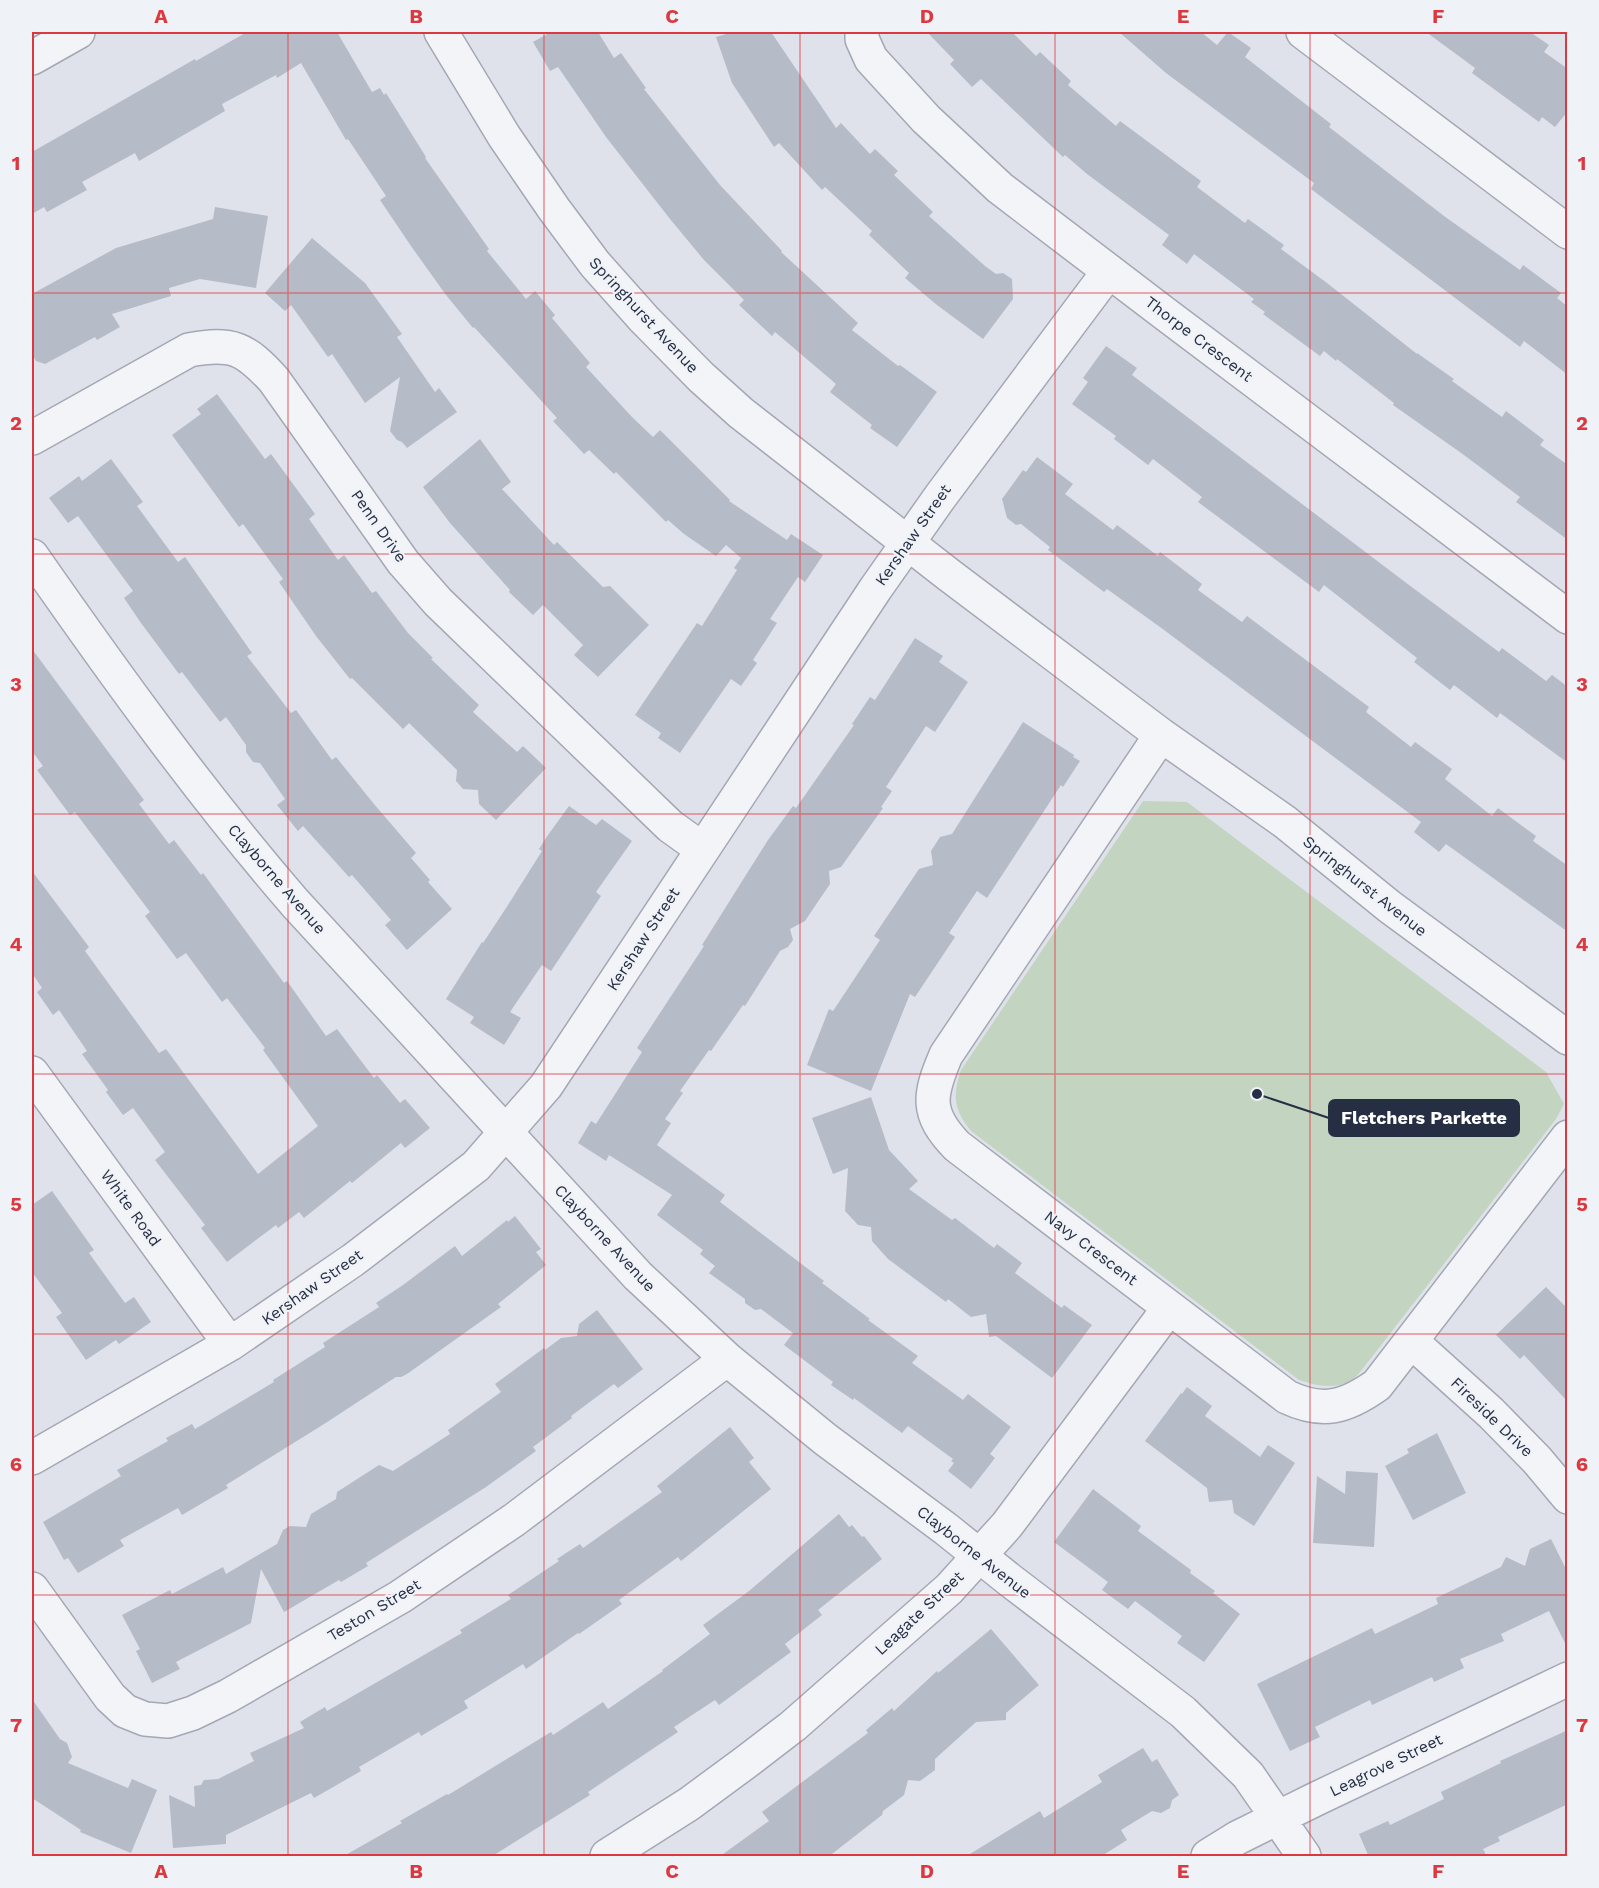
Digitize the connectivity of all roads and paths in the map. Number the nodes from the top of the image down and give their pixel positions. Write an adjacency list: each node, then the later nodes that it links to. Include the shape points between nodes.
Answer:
1 (78, 32): 5 (street)
2 (441, 32): 9 (street, Springhurst Avenue, via 554,209 595,264 644,319 741,413)
3 (862, 32): 7 (street, Thorpe Crescent, via 871,59 926,119 1000,188)
4 (1303, 32): 6 (street)
5 (32, 58)
6 (1568, 232)
7 (1109, 271): 9 (street, Kershaw Street); 11 (street, Thorpe Crescent)
8 (32, 438): 13 (street, Penn Drive, via 189,350 212,346 242,352 274,380 403,562 438,602 670,826)
9 (907, 543): 12 (street); 13 (street, Kershaw Street)
10 (32, 556): 16 (street, Clayborne Avenue, via 98,651 246,846)
11 (1568, 617)
12 (1161, 735): 14 (street, Springhurst Avenue, via 1285,822 1390,907); 18 (street, Navy Crescent, via 946,1055 934,1083 933,1112 942,1131 957,1146)
13 (702, 849): 16 (street, Kershaw Street, via 546,1086)
14 (1568, 1038)
15 (32, 1073): 20 (street, White Road)
16 (506, 1131): 20 (street, Kershaw Street, via 476,1166 353,1260); 21 (street, Clayborne Avenue, via 638,1276)
17 (1568, 1137): 19 (street, Navy Crescent)
18 (1169, 1308): 19 (street, Navy Crescent, via 1287,1397 1311,1406 1347,1403 1358,1398 1377,1385); 24 (street, Leagate Street, via 1007,1525)
19 (1411, 1341): 23 (street, Fireside Drive, via 1491,1413)
20 (230, 1344): 22 (street, Kershaw Street)
21 (727, 1359): 24 (street, Clayborne Avenue); 25 (street, Teston Street, via 514,1520 400,1597 193,1713 168,1721 124,1712)
22 (32, 1458)
23 (1568, 1497)
24 (979, 1555): 27 (street, Clayborne Avenue, via 1183,1712 1248,1775); 28 (street, Leagate Street, via 949,1589 793,1726 689,1804)
25 (32, 1590)
26 (1568, 1679): 27 (street, Leagrove Street)
27 (1278, 1818): 29 (street, Leagrove Street); 30 (street)
28 (607, 1857)
29 (1208, 1857)
30 (1304, 1857)

